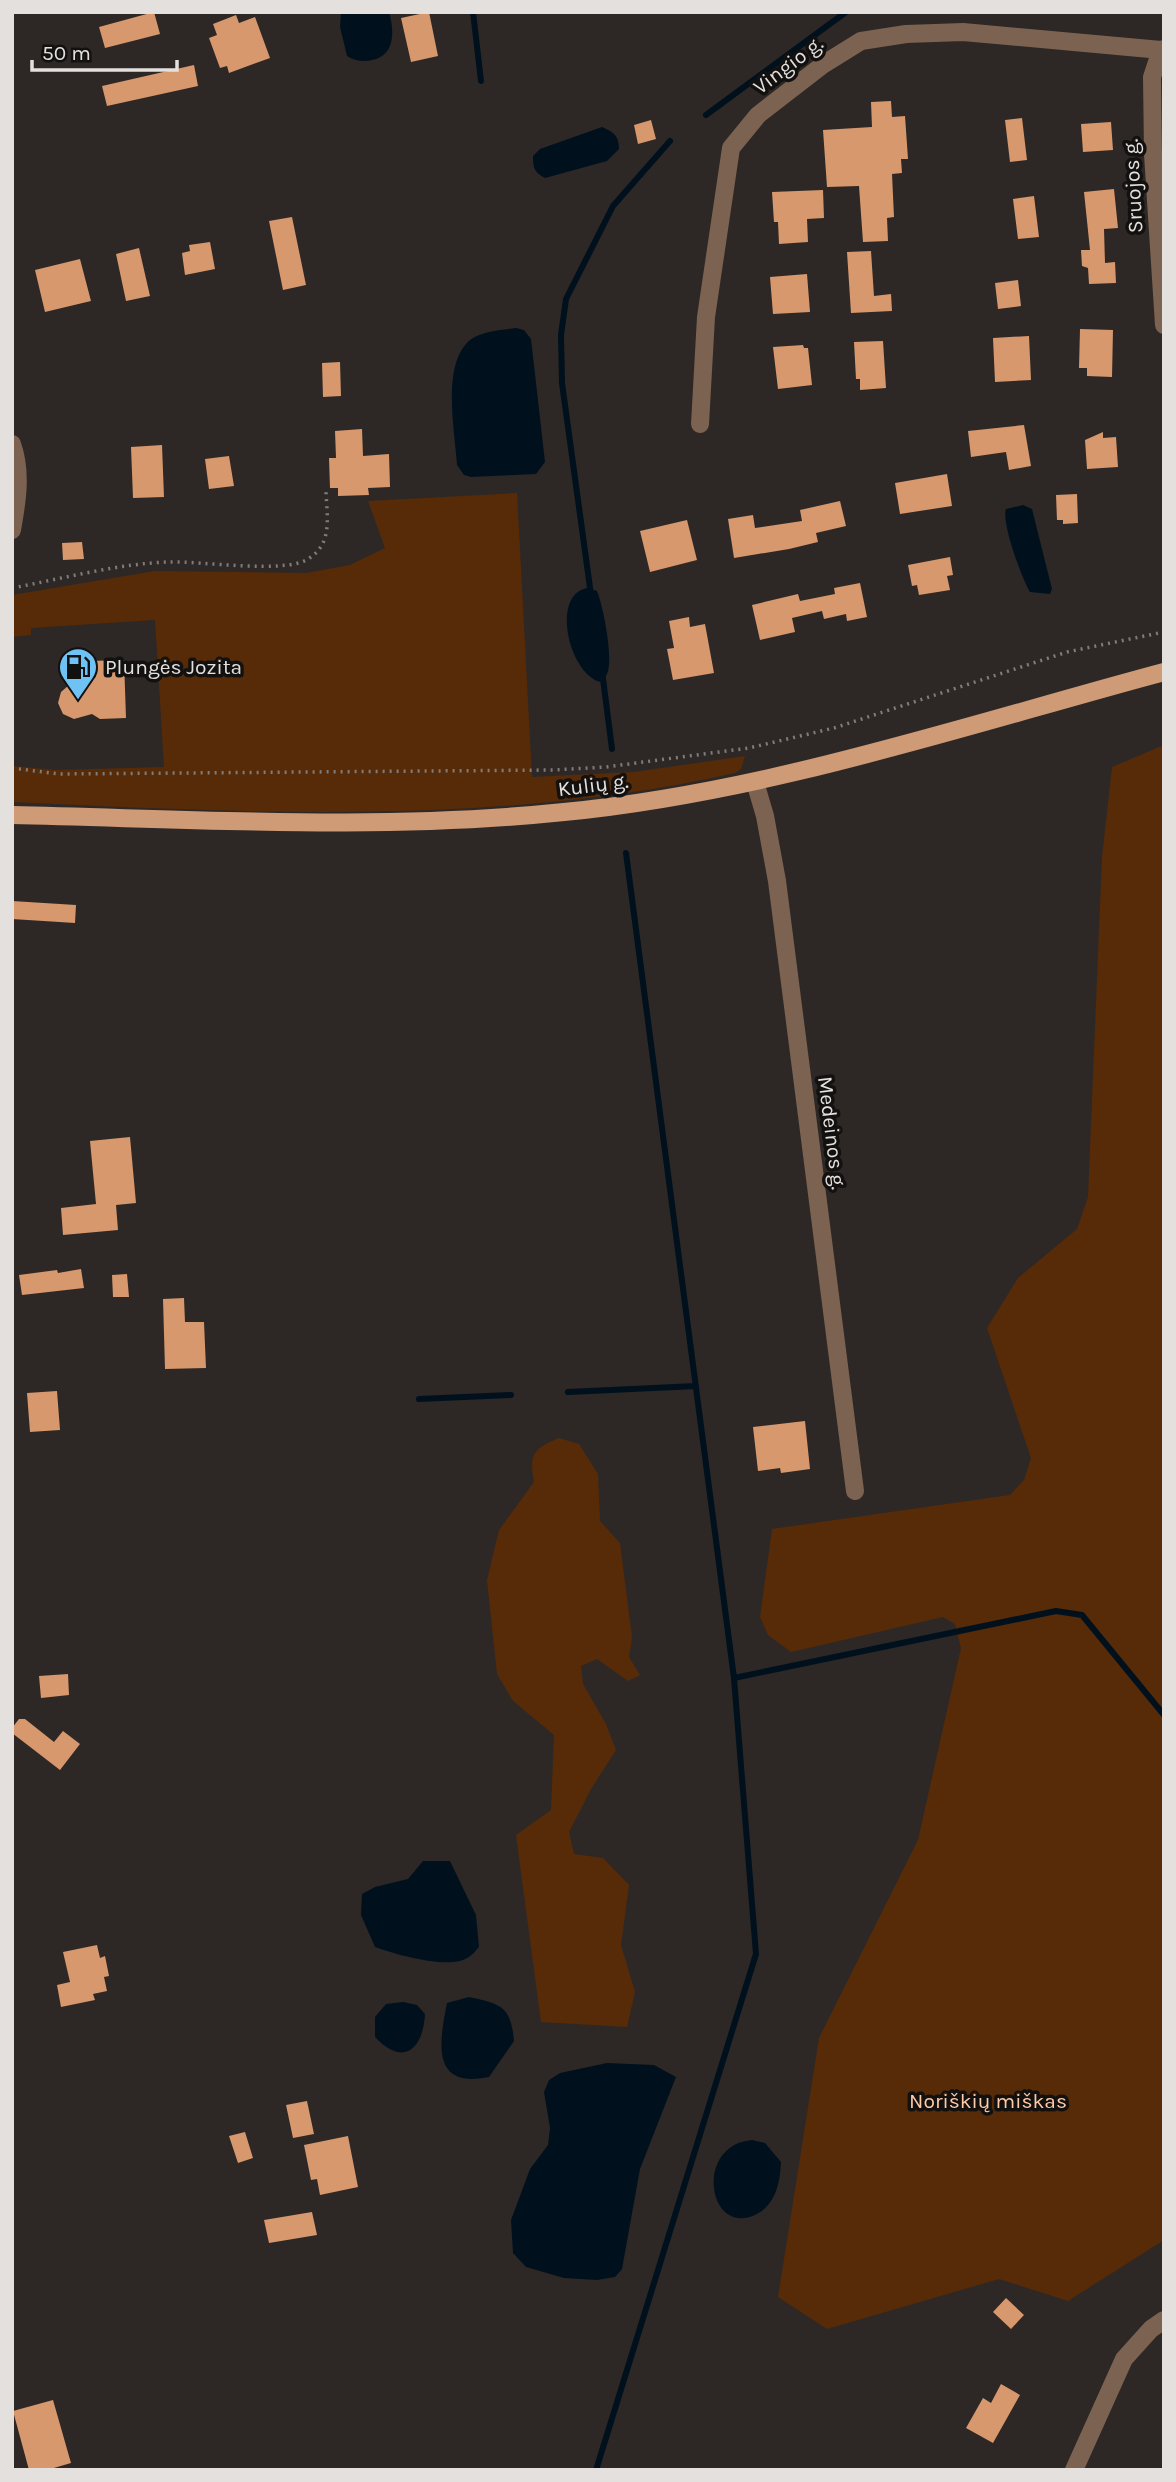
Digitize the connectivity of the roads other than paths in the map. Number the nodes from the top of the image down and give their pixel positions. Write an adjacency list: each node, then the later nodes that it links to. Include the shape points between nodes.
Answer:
1 (1162, 50): 2 (street, Sruojos g., via 1152,77); 3 (street, Vingio g., via 962,32 862,41 824,64 758,116 731,148 706,317)
2 (1164, 324)
3 (700, 424)
4 (12, 444): 5 (street, via 19,493)
5 (12, 530)
6 (1164, 671): 7 (main road, Kulių g.)
7 (755, 782): 8 (main road, Kulių g., via 644,802 495,818 340,822); 9 (street, Medeinos g., via 777,881)
8 (12, 815)
9 (855, 1491)
10 (1164, 2320): 11 (street, via 1124,2359)
11 (1074, 2470)

